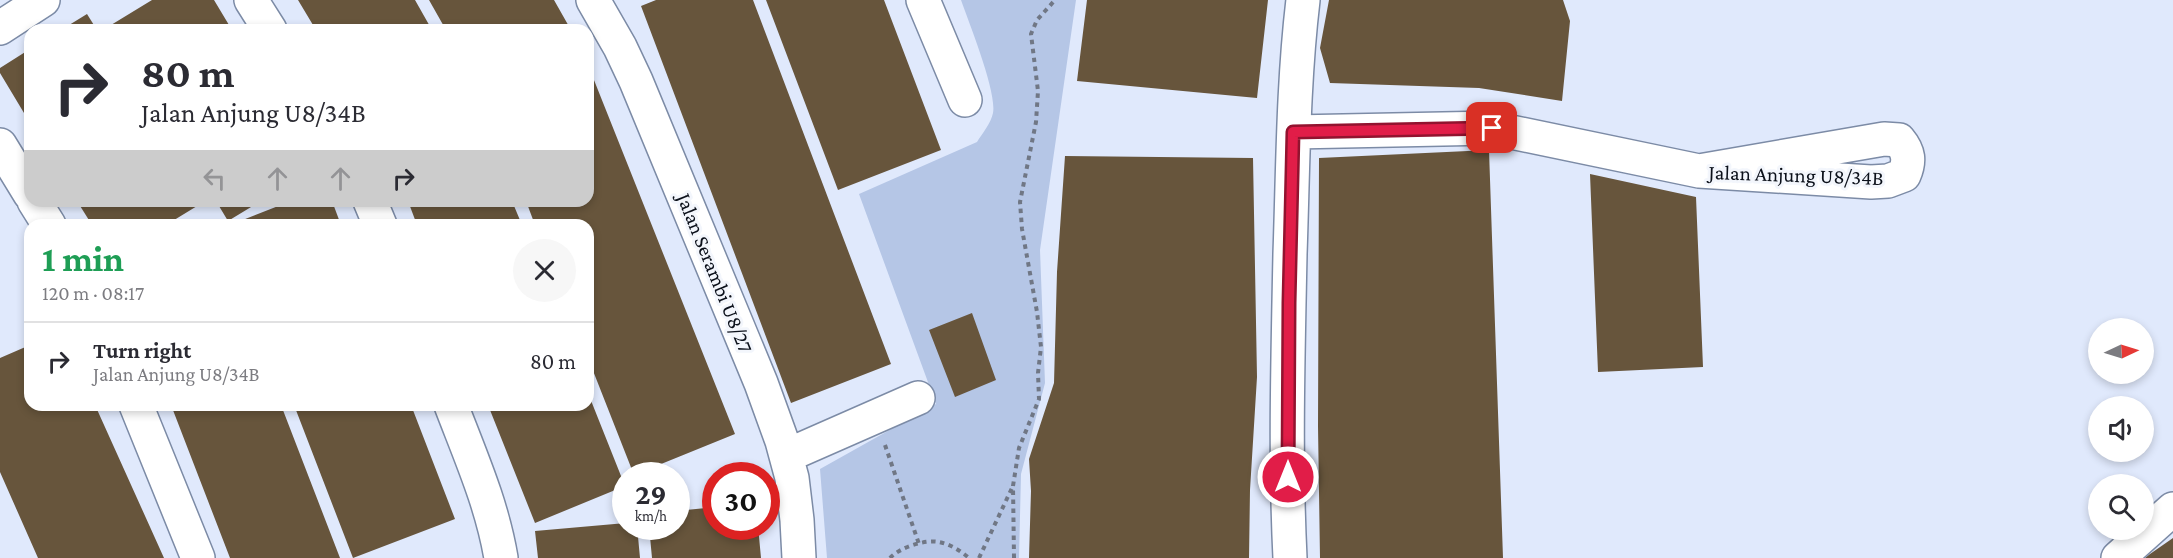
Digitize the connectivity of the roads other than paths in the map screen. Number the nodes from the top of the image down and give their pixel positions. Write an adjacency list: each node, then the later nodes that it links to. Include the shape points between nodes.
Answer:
1 (43, 0): 7 (street)
2 (251, 0): 6 (street)
3 (593, 0): 16 (street, Jalan Serambi U8/27, via 636,81 761,383)
4 (923, 0): 8 (street)
5 (1303, 0): 9 (street)
6 (266, 24)
7 (0, 28)
8 (965, 100)
9 (1293, 132): 11 (street, Jalan Anjung U8/34B, via 1492,128); 21 (street)
10 (0, 145): 12 (street)
11 (1699, 171): 11 (street, Jalan Anjung U8/34B, via 1884,139 1899,140 1909,163 1904,175 1871,182)
12 (24, 184)
13 (918, 398): 16 (street)
14 (138, 411): 18 (street)
15 (453, 411): 19 (street, via 485,494)
16 (786, 456): 20 (street, Jalan Serambi U8/27, via 792,478)
17 (2173, 509): 22 (street)
18 (198, 558)
19 (501, 558)
20 (799, 558)
21 (1290, 558)
22 (2118, 558)

